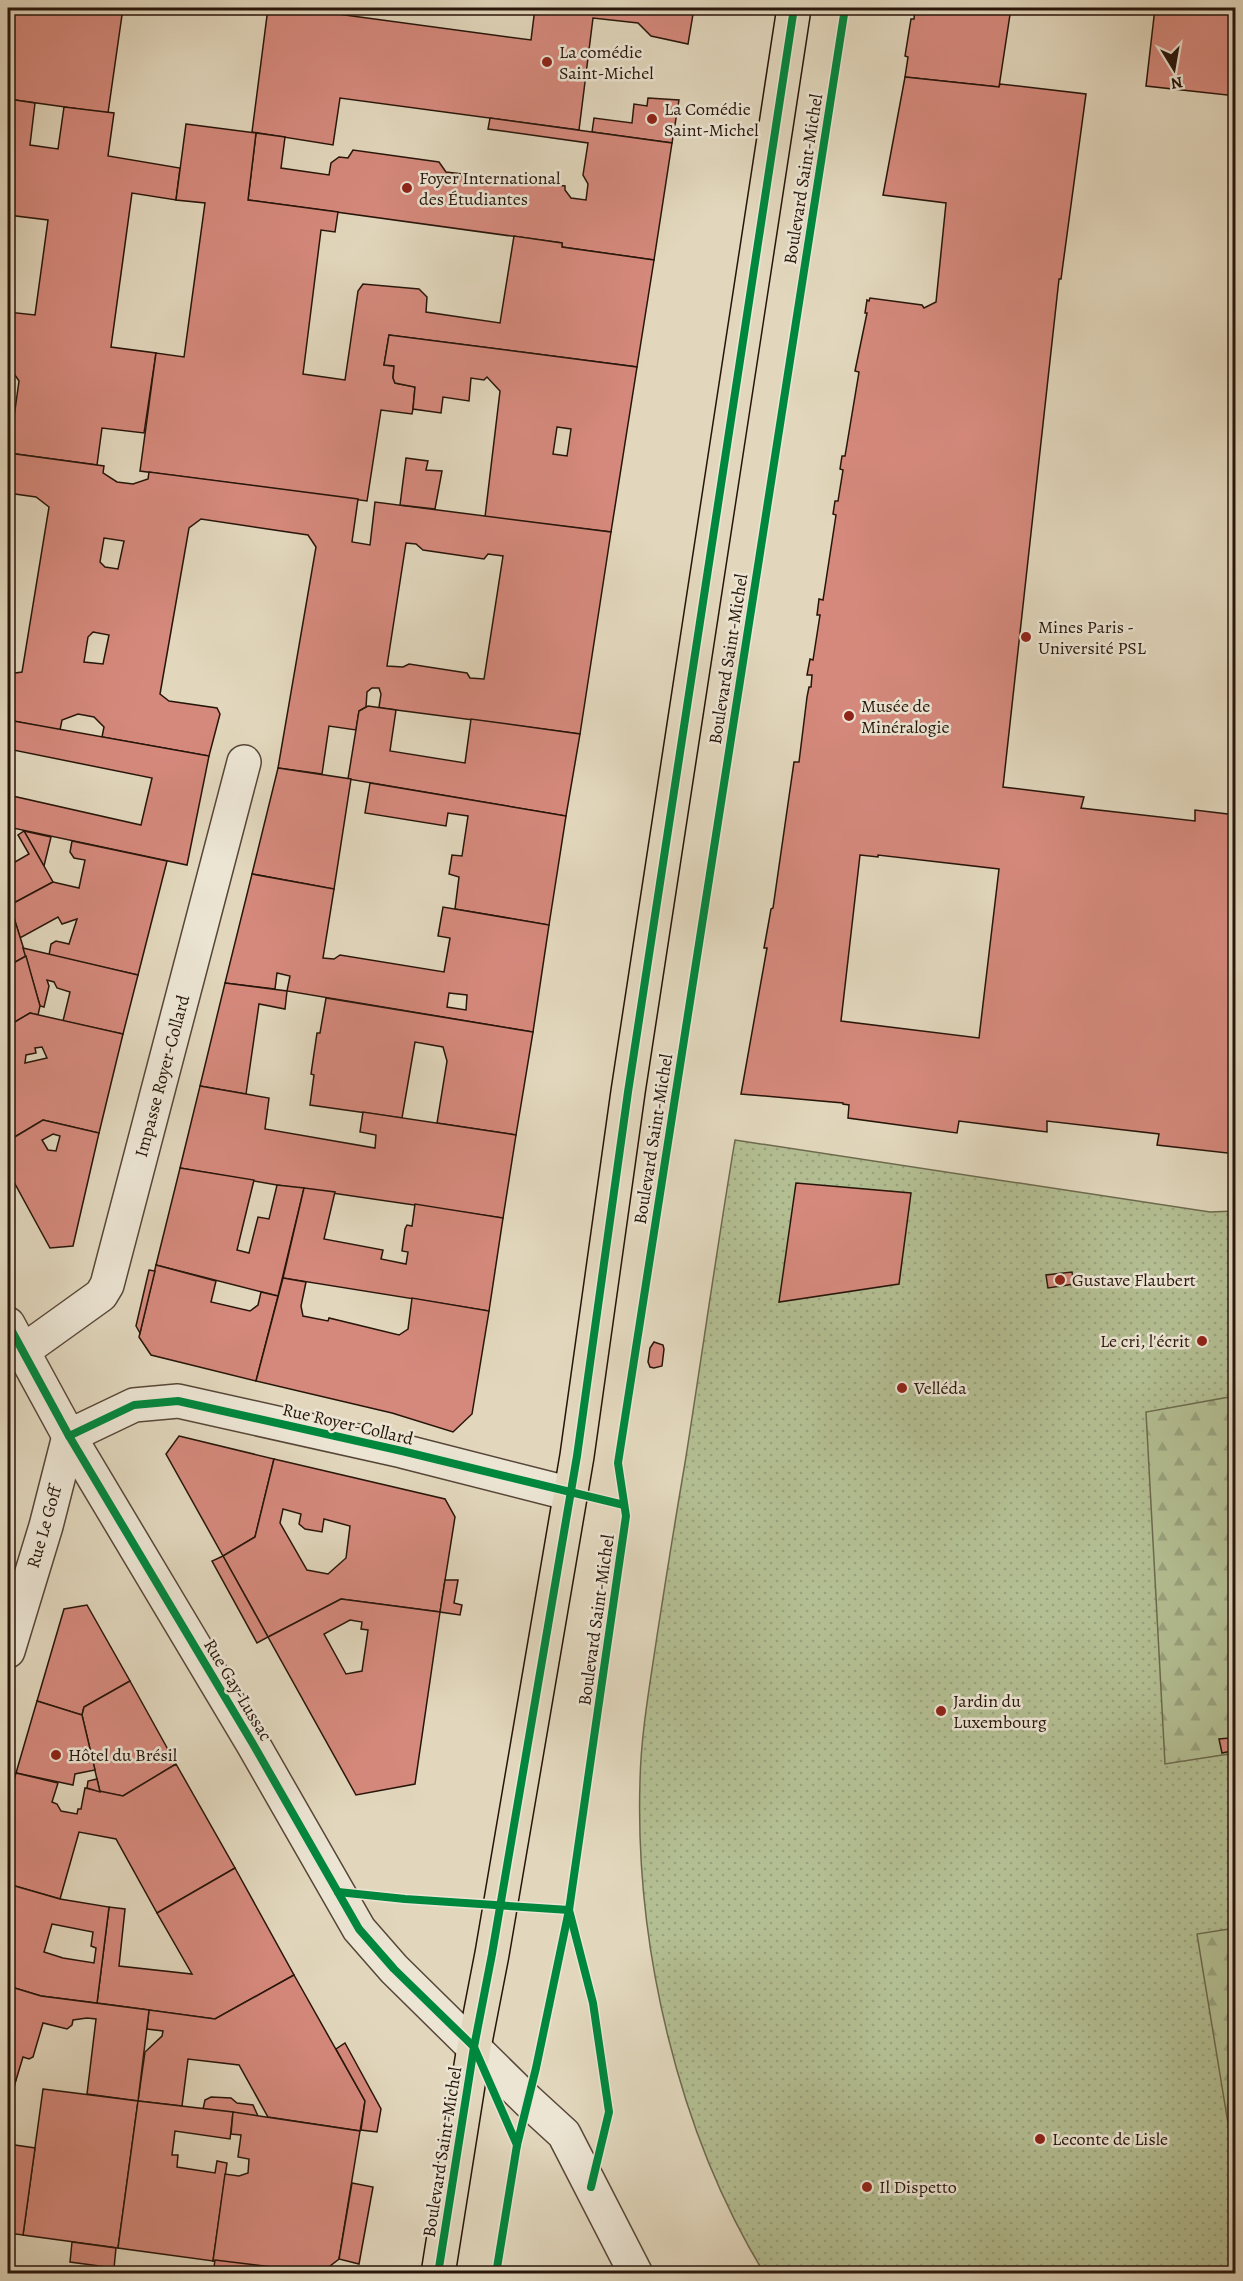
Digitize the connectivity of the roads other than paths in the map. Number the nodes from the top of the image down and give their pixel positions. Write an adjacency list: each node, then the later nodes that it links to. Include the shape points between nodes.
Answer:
1 (794, 8): 5 (main road, Boulevard Saint-Michel, via 628,1092)
2 (244, 762): 3 (street, Impasse Royer-Collard, via 107,1285 101,1295)
3 (13, 1341): 4 (street, Rue Gay-Lussac)
4 (69, 1436): 5 (street, Rue Royer-Collard, via 134,1405 178,1401); 6 (street, Rue Le Goff); 7 (street, Rue Gay-Lussac, via 359,1929)
5 (571, 1494): 7 (main road, Boulevard Saint-Michel)
6 (8, 1652)
7 (474, 2047): 8 (main road, Boulevard Saint-Michel); 9 (street, Rue Gay-Lussac, via 564,2134)
8 (438, 2274)
9 (636, 2274)

